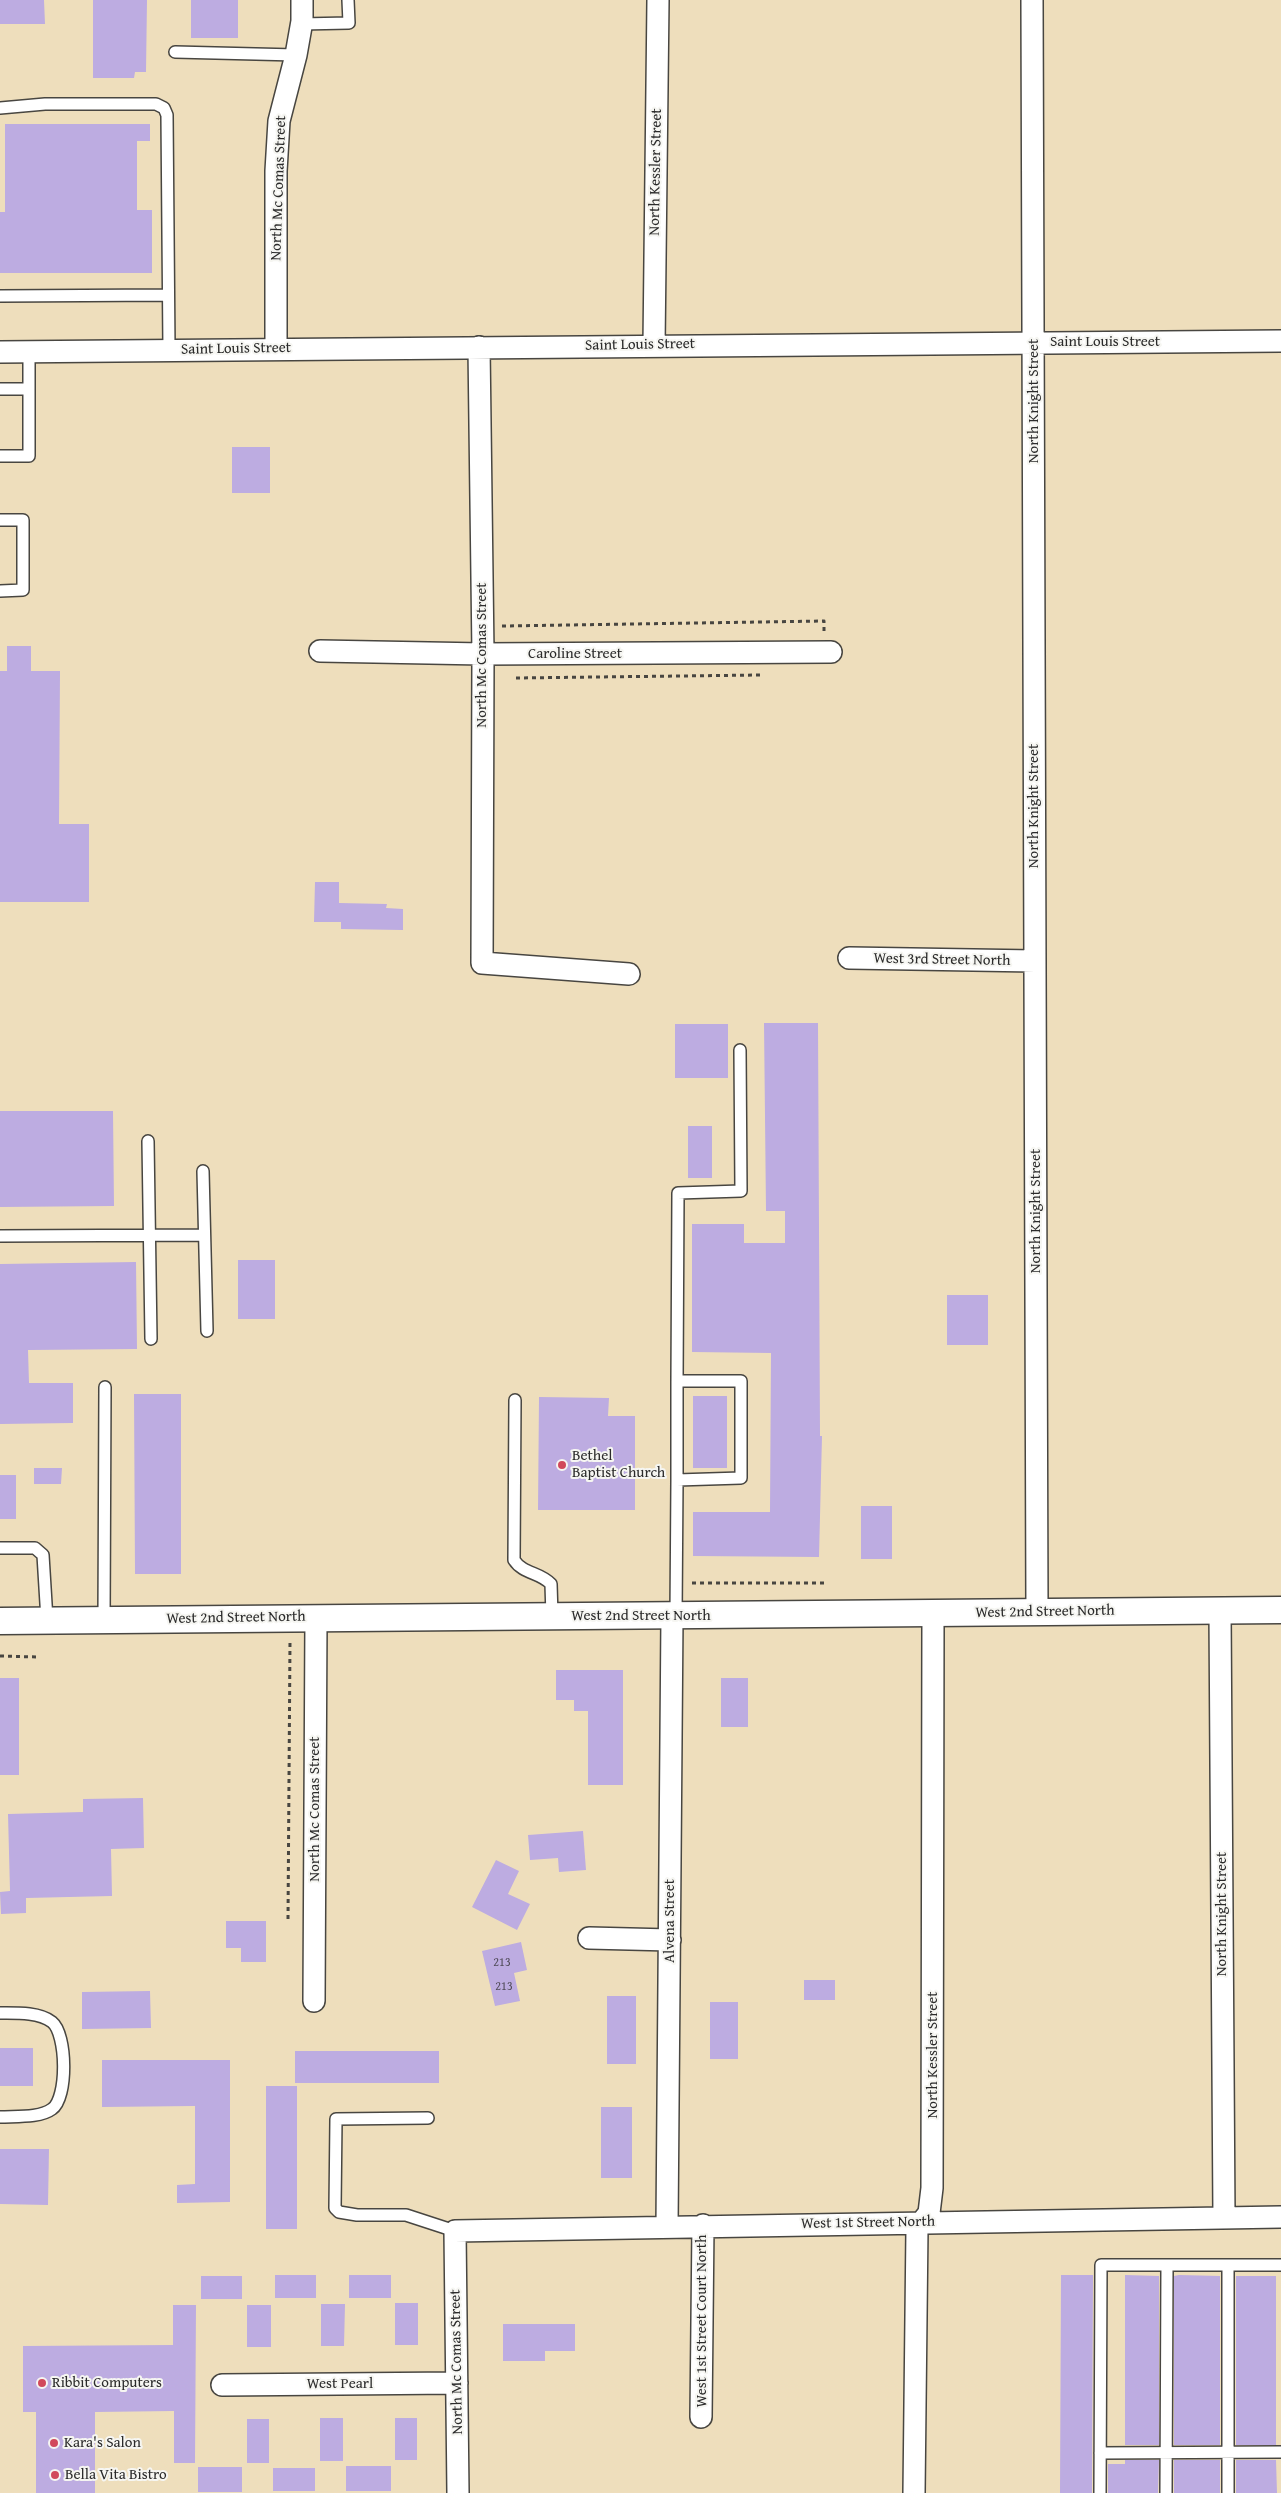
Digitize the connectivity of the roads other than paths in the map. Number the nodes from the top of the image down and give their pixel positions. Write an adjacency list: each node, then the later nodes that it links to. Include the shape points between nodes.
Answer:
1 (302, 0): 5 (street, North Mc Comas Street)
2 (348, 0): 5 (lane, via 348,22)
3 (658, 0): 13 (street, North Kessler Street)
4 (1032, 0): 12 (street, North Knight Street)
5 (301, 24): 7 (street, North Mc Comas Street)
6 (175, 52): 7 (lane)
7 (296, 55): 15 (street, North Mc Comas Street, via 279,121)
8 (0, 108): 9 (lane, via 45,104 156,104 164,108 167,115)
9 (168, 295): 10 (lane); 16 (lane)
10 (0, 296)
11 (1281, 341): 12 (street, Saint Louis Street)
12 (1034, 342): 13 (street, Saint Louis Street); 28 (street, North Knight Street)
13 (654, 345): 14 (street, Saint Louis Street)
14 (479, 347): 15 (street, Saint Louis Street); 26 (street, North Mc Comas Street)
15 (276, 349): 16 (street, Saint Louis Street)
16 (169, 350): 18 (street, Saint Louis Street)
17 (0, 352): 18 (street, Saint Louis Street)
18 (29, 352): 20 (lane)
19 (0, 388): 20 (lane)
20 (29, 388): 21 (lane, via 28,456)
21 (0, 456)
22 (0, 520): 23 (lane, via 23,520 23,590)
23 (0, 591)
24 (320, 651): 26 (street, Caroline Street)
25 (831, 652): 26 (street, Caroline Street)
26 (483, 654): 29 (street, North Mc Comas Street, via 482,964)
27 (848, 958): 28 (street, West 3rd Street North)
28 (1035, 962): 45 (street, North Knight Street)
29 (630, 974)
30 (740, 1050): 38 (lane, via 741,1191 678,1193)
31 (148, 1141): 33 (lane)
32 (203, 1171): 34 (lane)
33 (149, 1235): 34 (lane); 35 (lane); 37 (lane)
34 (204, 1235): 36 (lane)
35 (0, 1236)
36 (207, 1331)
37 (151, 1338)
38 (677, 1381): 41 (lane); 41 (lane, via 741,1381 741,1478)
39 (105, 1387): 52 (lane)
40 (515, 1400): 47 (lane, via 514,1560 519,1568 551,1584)
41 (677, 1480): 48 (lane)
42 (0, 1548): 51 (lane, via 36,1548 43,1555)
43 (1220, 1610): 44 (street, West 2nd Street North); 45 (street, West 2nd Street North); 60 (street, North Knight Street)
44 (1281, 1610)
45 (1037, 1612): 46 (street, West 2nd Street North)
46 (934, 1613): 48 (street, West 2nd Street North); 61 (street, North Kessler Street, via 932,2188 929,2213)
47 (552, 1616): 48 (street, West 2nd Street North); 49 (street, West 2nd Street North)
48 (674, 1616): 54 (street, Alvena Street)
49 (316, 1618): 52 (street, West 2nd Street North); 55 (street, North Mc Comas Street)
50 (0, 1620): 51 (street, West 2nd Street North)
51 (47, 1620): 52 (street, West 2nd Street North)
52 (104, 1620)
53 (588, 1938): 54 (street)
54 (670, 1940): 63 (street, Alvena Street)
55 (314, 2001)
56 (0, 2013): 57 (lane, via 42,2017 54,2023 61,2039 64,2079 58,2104 51,2110)
57 (0, 2117)
58 (428, 2118): 64 (lane, via 336,2119 335,2208 357,2216 406,2215)
59 (1281, 2217): 60 (street, West 1st Street North)
60 (1224, 2218): 61 (street, West 1st Street North)
61 (921, 2222): 62 (street, West 1st Street North); 76 (street, North Kessler Street, via 917,2228)
62 (703, 2225): 63 (street, West 1st Street North); 70 (street, West 1st Street Court North)
63 (667, 2226): 64 (street, West 1st Street North)
64 (455, 2231): 68 (street, North Mc Comas Street)
65 (1167, 2265): 66 (lane); 72 (lane, via 1101,2265); 73 (lane)
66 (1228, 2265): 67 (lane); 74 (lane)
67 (1281, 2265)
68 (457, 2383): 69 (street, West Pearl); 75 (street, North Mc Comas Street)
69 (222, 2385)
70 (701, 2417)
71 (1281, 2452): 74 (lane)
72 (1100, 2453): 73 (lane); 77 (lane)
73 (1166, 2453): 74 (lane); 78 (lane)
74 (1228, 2453): 79 (lane)
75 (458, 2493)
76 (914, 2493)
77 (1100, 2493)
78 (1166, 2493)
79 (1228, 2493)

